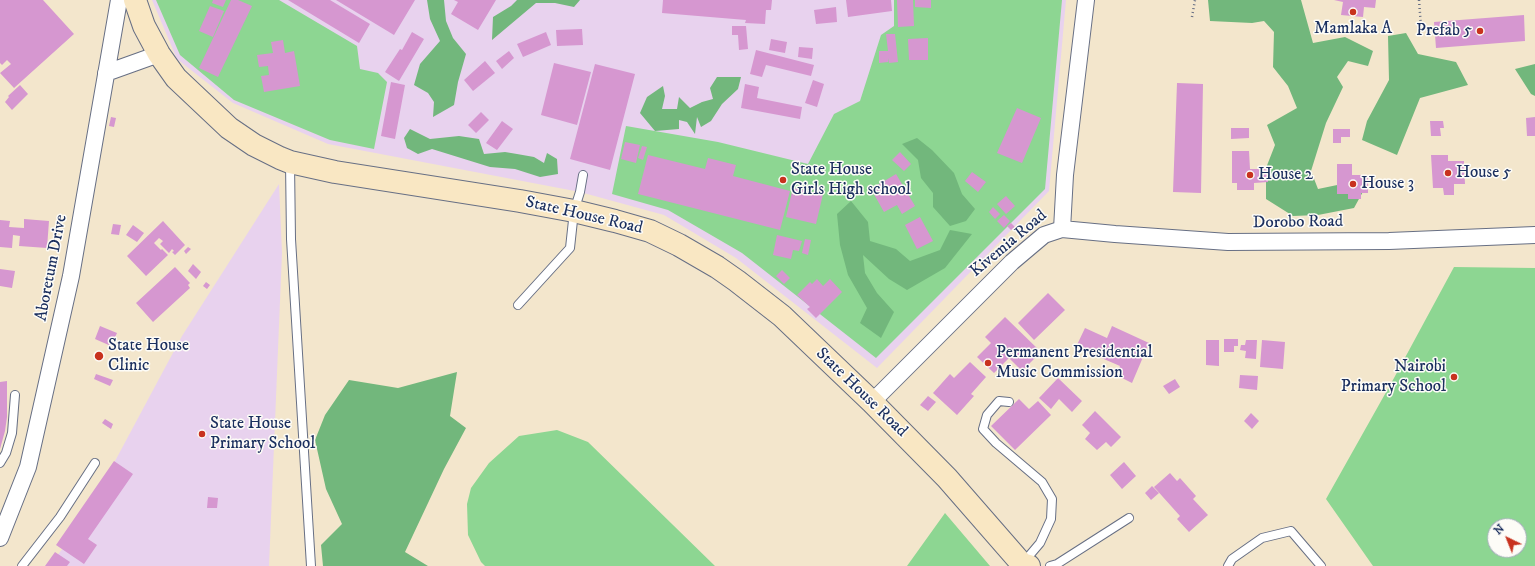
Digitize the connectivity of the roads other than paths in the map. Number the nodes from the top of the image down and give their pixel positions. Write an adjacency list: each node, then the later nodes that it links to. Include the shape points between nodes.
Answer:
1 (119, 0): 5 (street, Aboretum Drive)
2 (135, 0): 4 (street, State House Road)
3 (1086, 0): 9 (street, Kivemia Road, via 1065,175)
4 (158, 54): 5 (street); 6 (street, State House Road, via 176,78 229,128 254,145)
5 (106, 74): 18 (street, Aboretum Drive, via 71,276 28,466)
6 (290, 162): 8 (street, State House Road, via 335,172); 21 (lane, via 291,239)
7 (583, 174): 8 (lane)
8 (574, 211): 11 (lane, via 570,248); 13 (street, State House Road, via 650,231 717,267 782,316)
9 (1062, 228): 10 (street, Dorobo Road, via 1228,242 1389,241); 13 (street, Kivemia Road, via 1044,235 1012,262)
10 (1535, 235)
11 (518, 305)
12 (15, 395): 15 (lane, via 11,438)
13 (872, 402): 19 (street, State House Road, via 947,478)
14 (1009, 402): 19 (lane, via 999,401 987,415 983,429 1042,482 1052,499 1051,519)
15 (0, 463)
16 (95, 463): 20 (lane, via 60,517)
17 (1129, 518): 22 (lane)
18 (0, 538)
19 (1026, 565)
20 (22, 566)
21 (310, 566)
22 (1050, 566)
23 (1228, 566): 24 (lane, via 1232,559 1262,538 1291,531)
24 (1320, 566)

